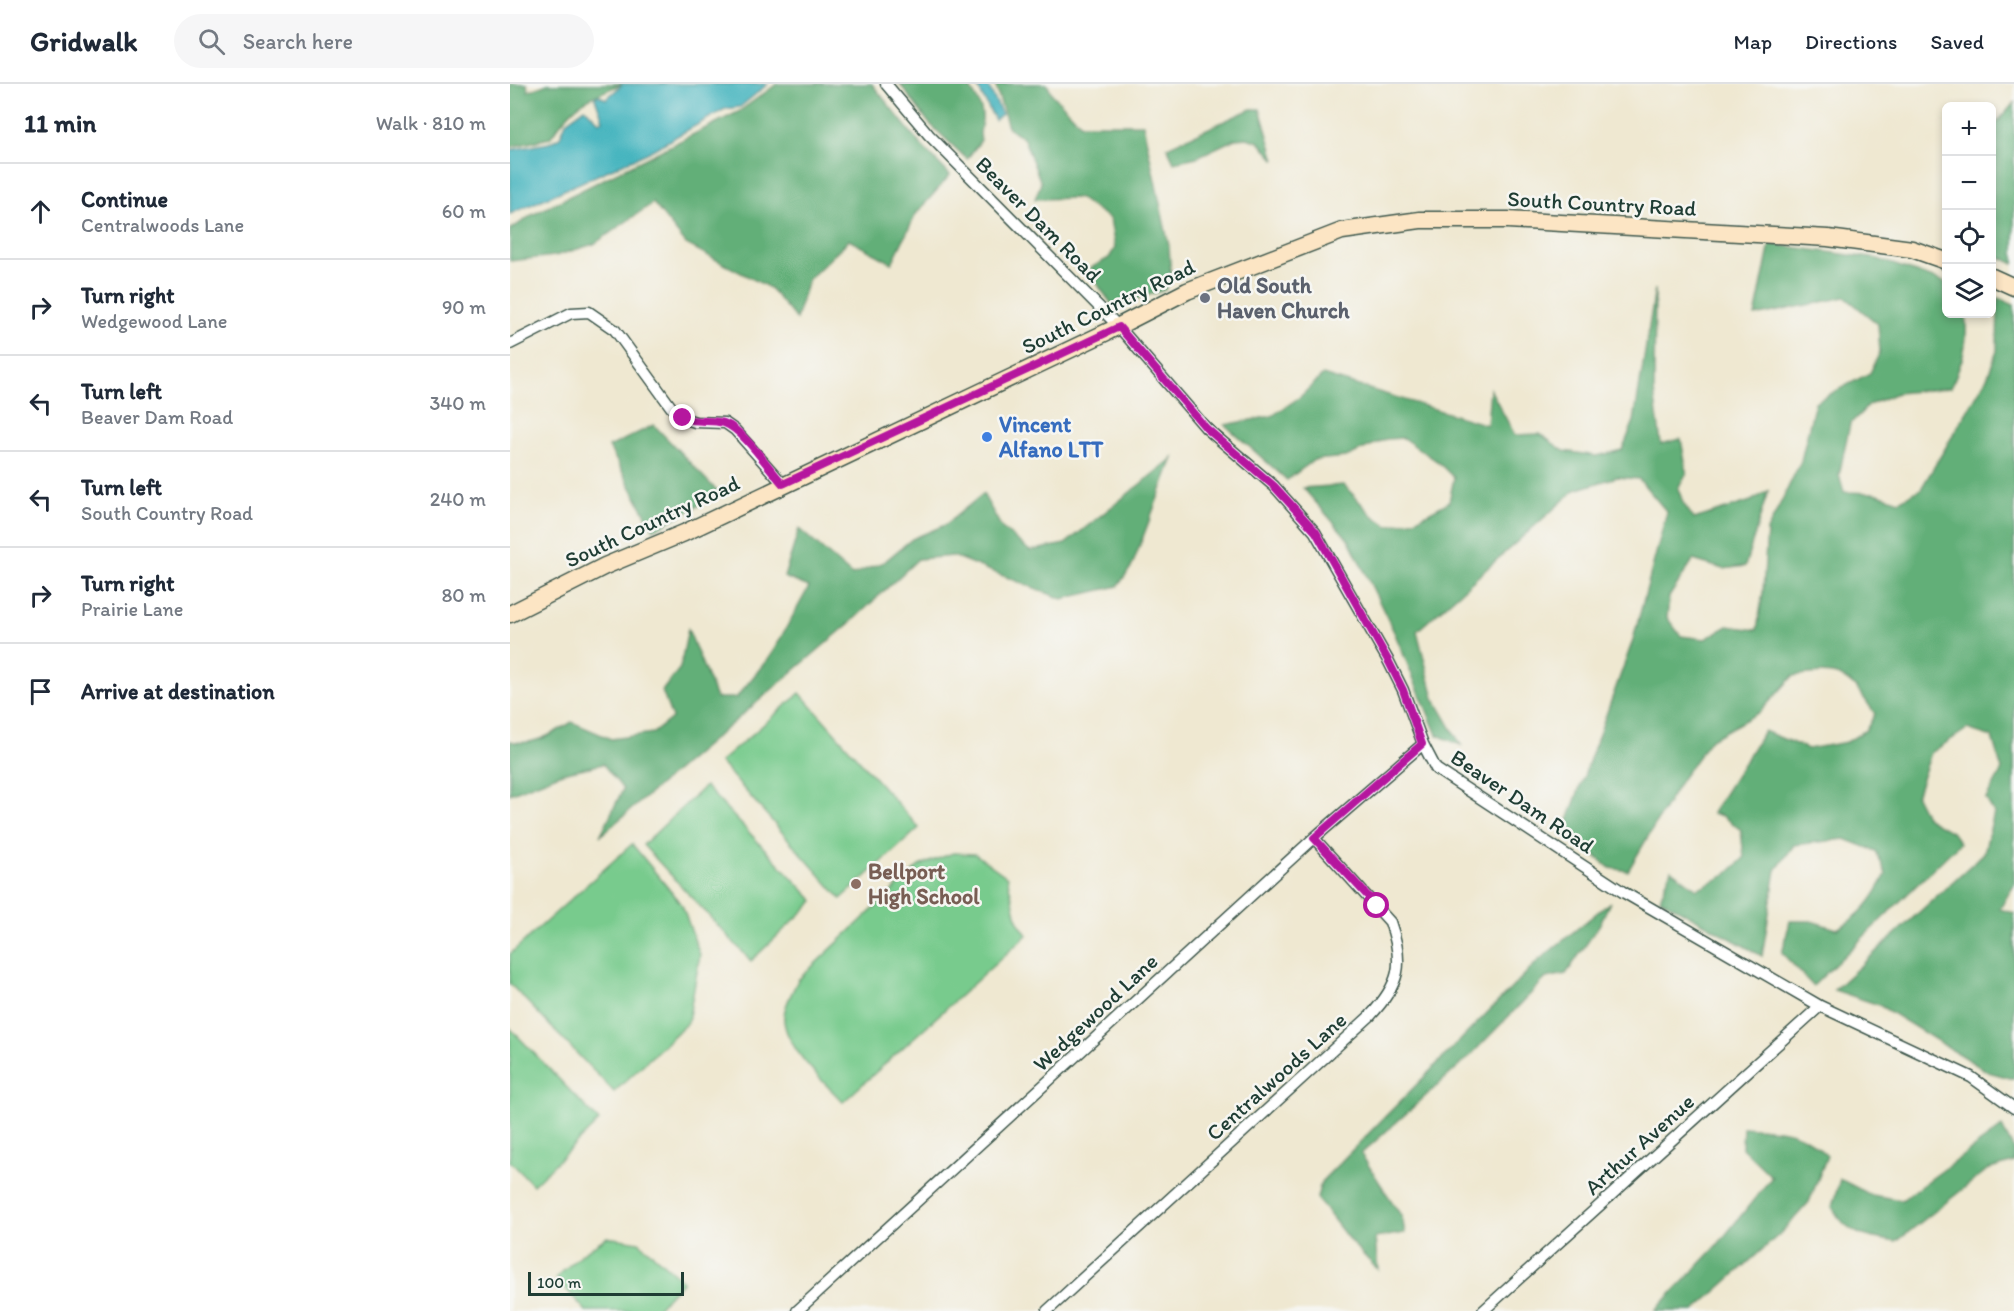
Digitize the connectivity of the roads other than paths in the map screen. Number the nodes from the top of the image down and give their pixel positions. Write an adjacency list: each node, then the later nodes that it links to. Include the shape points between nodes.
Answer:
1 (886, 84): 5 (street, Beaver Dam Road, via 929,135)
2 (1942, 259): 5 (main road, South Country Road, via 1912,249 1828,238 1519,220 1420,220 1342,231 1187,291)
3 (1996, 279): 4 (main road)
4 (2014, 287)
5 (1119, 327): 7 (main road, South Country Road); 9 (street, Beaver Dam Road, via 1206,428 1274,486 1316,532 1389,662)
6 (510, 344): 7 (street, via 571,313 589,312 615,330 683,418 725,423)
7 (783, 484): 8 (main road, South Country Road)
8 (510, 614)
9 (1422, 744): 10 (street, Wedgewood Lane); 11 (street, Beaver Dam Road, via 1437,768 1623,892)
10 (1314, 838): 13 (street, Wedgewood Lane); 14 (street, Centralwoods Lane, via 1390,922 1398,958 1397,977 1389,995)
11 (1820, 1005): 12 (street, Beaver Dam Road, via 1971,1077); 15 (street, Arthur Avenue)
12 (2014, 1108)
13 (796, 1311)
14 (1047, 1311)
15 (1483, 1311)

